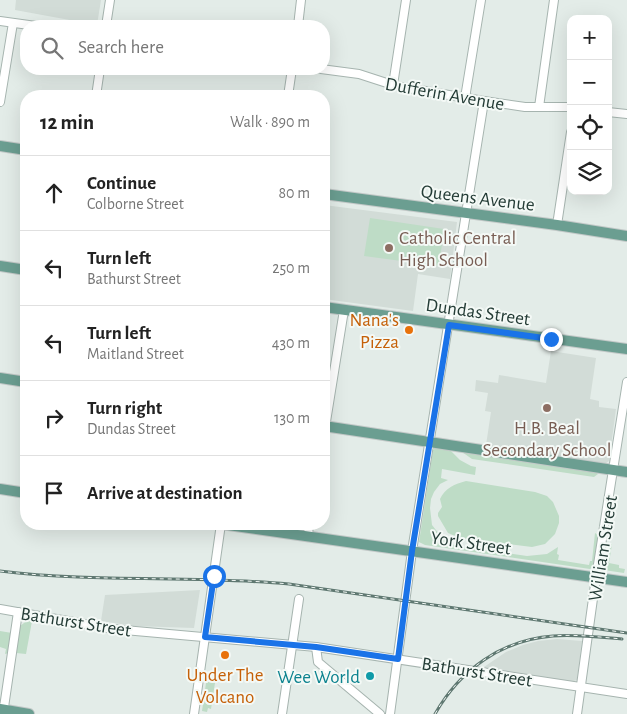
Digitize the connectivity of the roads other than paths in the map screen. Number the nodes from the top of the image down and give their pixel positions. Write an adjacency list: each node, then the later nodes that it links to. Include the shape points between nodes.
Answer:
1 (110, 0): 6 (street)
2 (301, 0): 7 (street)
3 (406, 0): 14 (street)
4 (480, 0): 17 (street)
5 (554, 0): 21 (street)
6 (107, 20)
7 (299, 20)
8 (0, 21): 9 (street)
9 (13, 23): 10 (street); 19 (street)
10 (20, 24)
11 (330, 70): 14 (street, Dufferin Avenue, via 359,74)
12 (99, 75): 15 (street)
13 (291, 75): 16 (street)
14 (393, 85): 17 (street, Dufferin Avenue)
15 (97, 90)
16 (289, 90)
17 (465, 98): 18 (street, Dufferin Avenue)
18 (484, 101): 21 (street, Dufferin Avenue); 28 (street)
19 (0, 102)
20 (567, 106): 21 (street, Dufferin Avenue)
21 (539, 107)
22 (612, 112): 23 (street)
23 (627, 114)
24 (0, 146): 25 (main road)
25 (20, 149)
26 (568, 150): 29 (street)
27 (330, 195): 28 (main road, Queens Avenue)
28 (466, 213): 29 (main road, Queens Avenue); 35 (street)
29 (557, 225): 30 (main road, Queens Avenue)
30 (627, 236)
31 (0, 266): 32 (main road)
32 (20, 269)
33 (330, 309): 34 (main road, Dundas Street)
34 (344, 310): 35 (main road, Dundas Street); 40 (street)
35 (449, 325): 36 (main road, Dundas Street); 42 (street)
36 (627, 349)
37 (0, 378): 38 (main road)
38 (20, 381)
39 (627, 382): 43 (street, William Street)
40 (330, 393)
41 (330, 430): 42 (main road)
42 (430, 442): 43 (main road); 51 (street)
43 (614, 470): 44 (main road); 52 (street, William Street)
44 (627, 472)
45 (0, 489): 46 (main road)
46 (20, 492)
47 (220, 530): 57 (street)
48 (264, 530): 50 (main road, York Street)
49 (309, 530): 50 (street)
50 (308, 536): 51 (main road, York Street)
51 (412, 551): 52 (main road, York Street); 60 (street)
52 (596, 577): 53 (main road, York Street); 61 (street, William Street)
53 (627, 582)
54 (299, 599): 58 (street)
55 (0, 609): 56 (street, Bathurst Street)
56 (18, 612): 57 (street, Bathurst Street, via 113,628); 63 (street)
57 (205, 637): 58 (street, Bathurst Street); 65 (street)
58 (293, 645): 59 (street, Bathurst Street); 66 (street)
59 (316, 647): 60 (street, Bathurst Street); 67 (street, via 318,662)
60 (398, 659): 61 (street, Bathurst Street); 68 (street)
61 (582, 687): 62 (street, Bathurst Street); 69 (street, William Street)
62 (627, 694)
63 (2, 711): 64 (main road)
64 (29, 714)
65 (194, 714)
66 (282, 714)
67 (380, 714)
68 (390, 714)
69 (577, 714)

